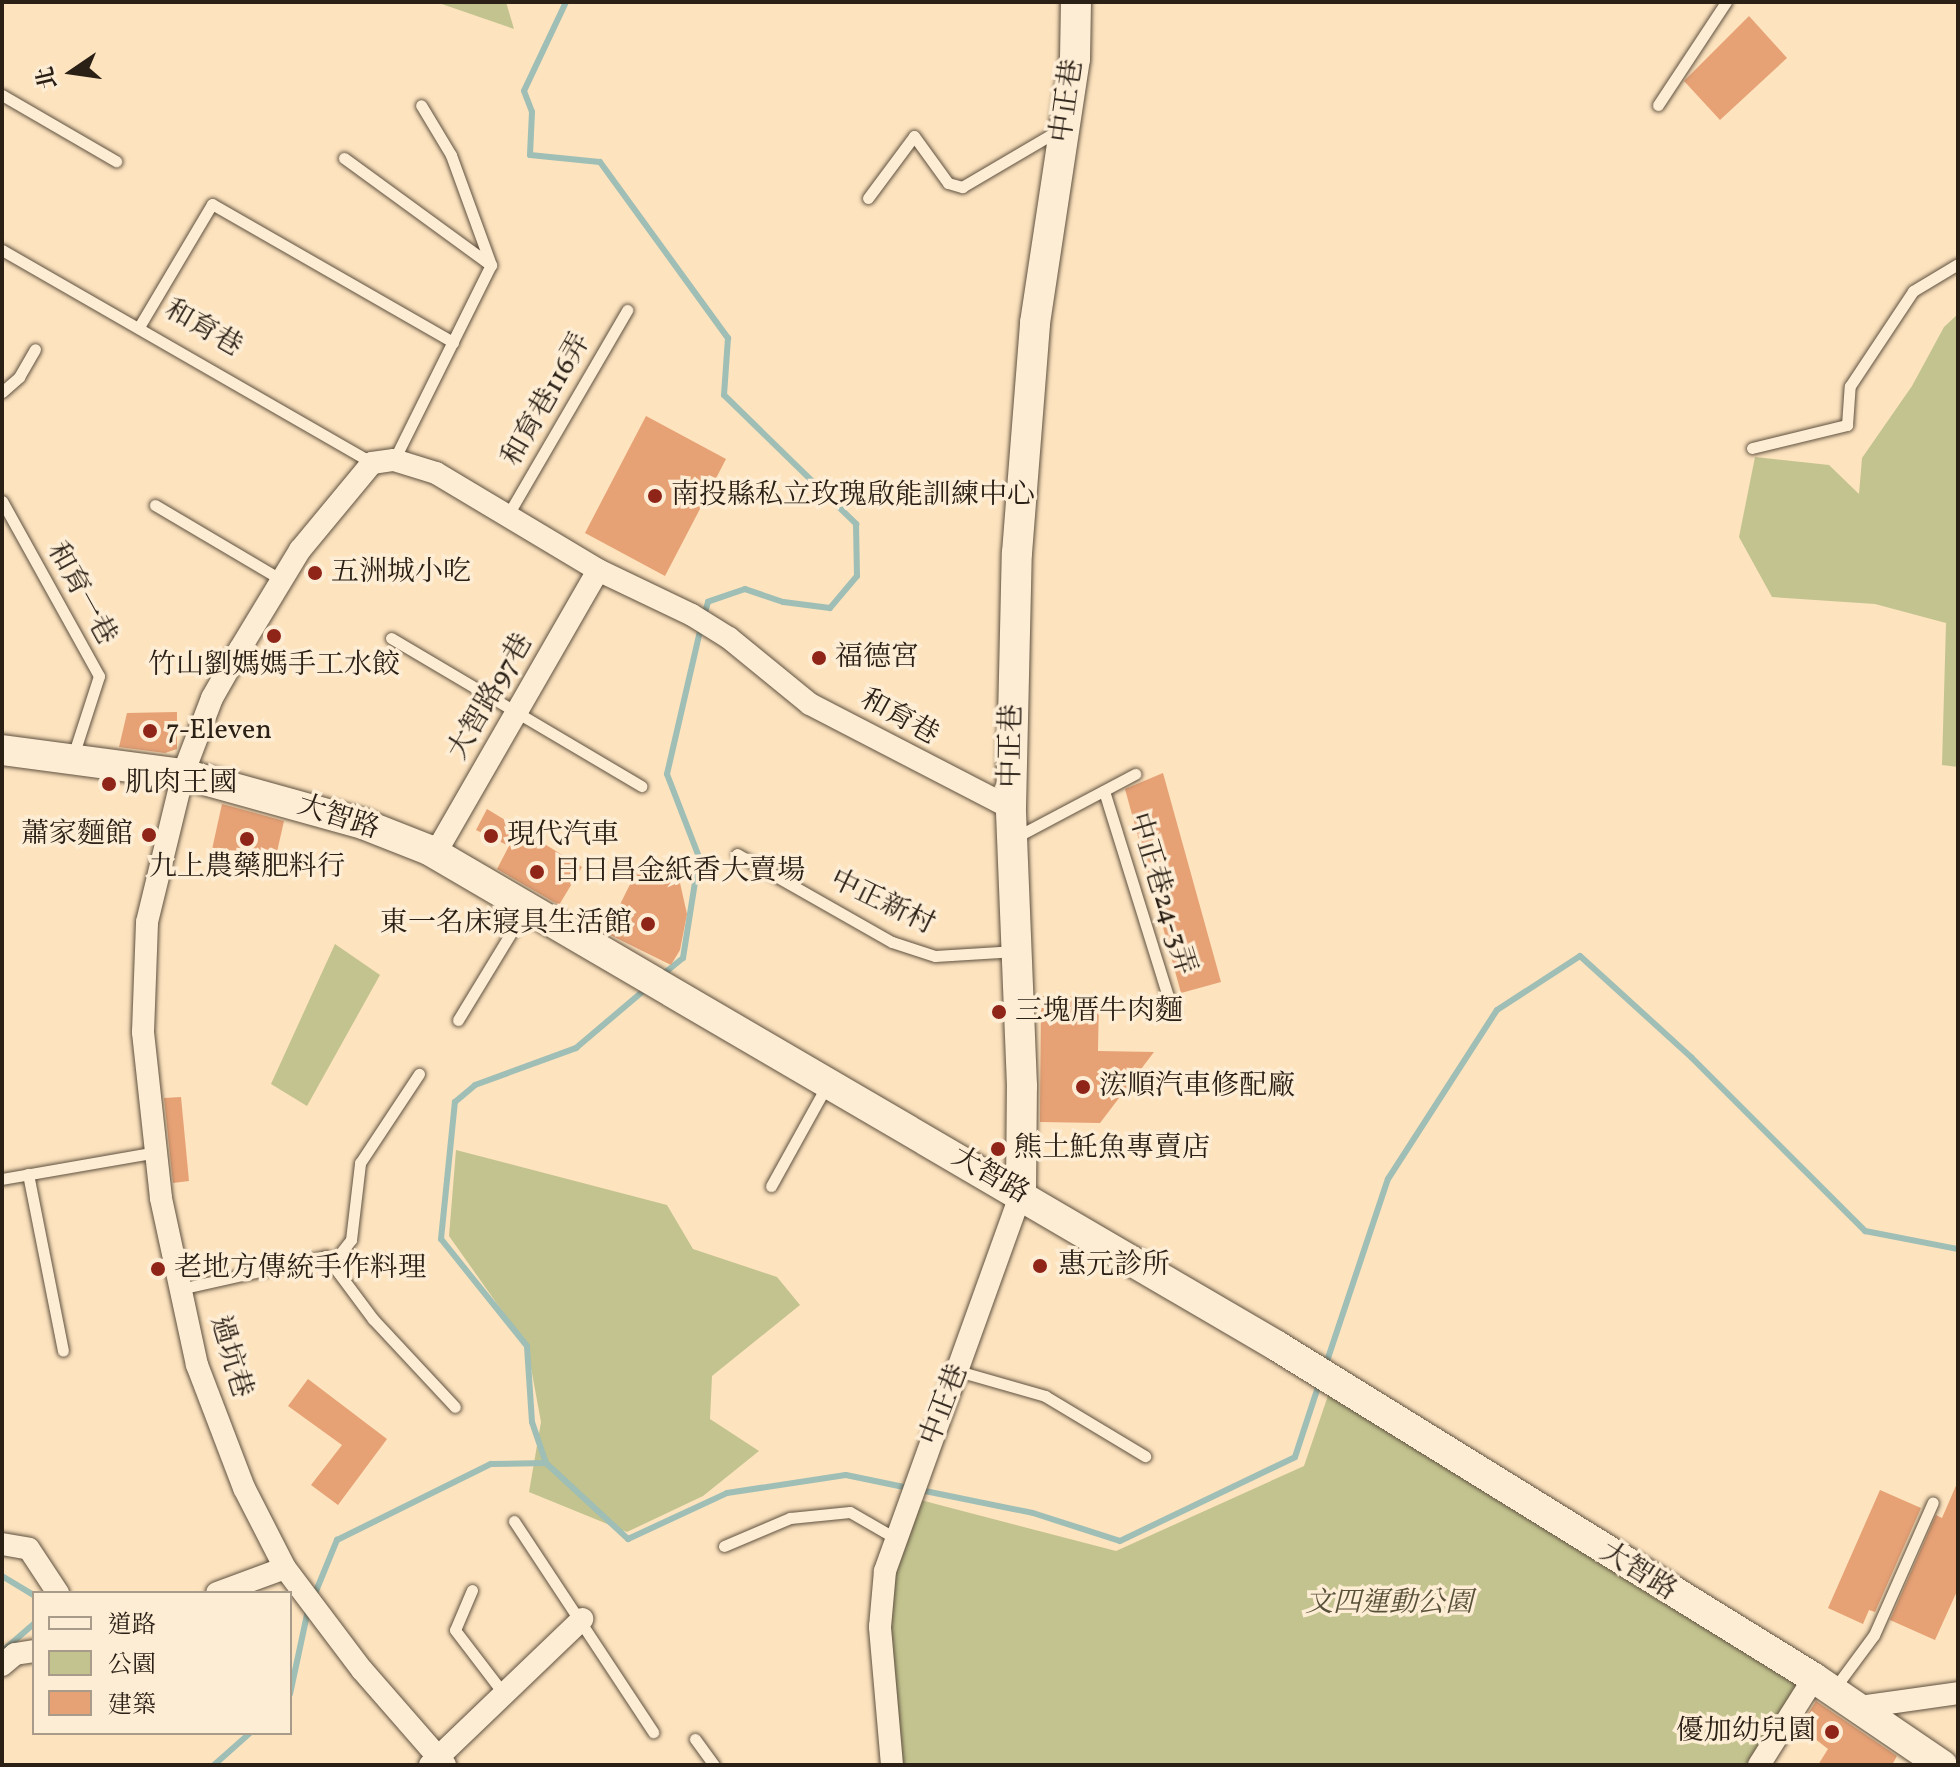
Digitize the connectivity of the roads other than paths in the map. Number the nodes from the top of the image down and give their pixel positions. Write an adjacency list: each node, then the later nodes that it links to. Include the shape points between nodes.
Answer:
1 (1076, 2): 6 (street, 中正巷, via 1075,59)
2 (1726, 2): 5 (lane)
3 (2, 95): 8 (lane)
4 (421, 105): 12 (lane, via 451,155)
5 (1658, 105)
6 (1065, 127): 9 (lane, via 962,187 948,183 914,136); 33 (street, 中正巷, via 1035,323 1020,507)
7 (344, 158): 12 (lane)
8 (116, 161)
9 (868, 198)
10 (2, 250): 14 (lane, 和育巷)
11 (1958, 264): 18 (lane, via 1913,291 1850,386 1847,425)
12 (491, 265): 15 (lane)
13 (627, 310): 22 (lane, 和育巷116弄)
14 (139, 327): 15 (lane, via 212,204); 19 (lane, 和育巷)
15 (453, 342): 19 (lane)
16 (35, 349): 17 (lane, via 19,377)
17 (2, 392)
18 (1752, 448)
19 (383, 461): 22 (street, 和育巷, via 436,473); 24 (street)
20 (2, 501): 28 (lane, 和育一巷, via 99,676)
21 (155, 505): 24 (lane)
22 (509, 513): 23 (street, 和育巷)
23 (598, 570): 26 (street, 大智路97巷); 33 (street, 和育巷, via 729,638 810,704)
24 (282, 580): 29 (street, via 212,698)
25 (391, 638): 26 (lane)
26 (517, 712): 31 (lane); 35 (street, 大智路97巷)
27 (2, 750): 28 (street, 大智路)
28 (72, 759): 29 (street, 大智路)
29 (183, 774): 35 (street, 大智路, via 363,824); 43 (street, 過坑巷, via 147,922 143,1032)
30 (1135, 774): 32 (lane, 中正巷24-3弄)
31 (641, 786)
32 (1104, 791): 34 (lane, 中正巷24-3弄); 39 (lane, 中正巷24-3弄)
33 (1011, 808): 34 (street, 中正巷)
34 (1012, 839): 38 (street, 中正巷)
35 (435, 854): 37 (street, 大智路)
36 (737, 854): 38 (lane, 中正新村, via 892,942 935,956)
37 (526, 907): 40 (lane); 42 (street, 大智路)
38 (1017, 951): 47 (street, 中正巷)
39 (1173, 1012)
40 (458, 1020)
41 (419, 1074): 48 (lane, via 360,1163 351,1240)
42 (827, 1085): 46 (lane); 47 (street, 大智路)
43 (156, 1152): 44 (lane); 49 (street, 過坑巷)
44 (28, 1174): 45 (lane); 50 (lane)
45 (2, 1179)
46 (771, 1186)
47 (1021, 1193): 51 (street, 中正巷); 66 (street, 大智路)
48 (332, 1264): 49 (lane, via 326,1256); 52 (lane, via 373,1319)
49 (180, 1289): 59 (street, 過坑巷, via 197,1365 244,1488)
50 (63, 1351)
51 (958, 1371): 53 (lane, via 1045,1396); 56 (street, 中正巷)
52 (455, 1407)
53 (1145, 1456)
54 (1933, 1502): 66 (lane, via 1874,1635)
55 (514, 1521): 63 (lane)
56 (895, 1538): 58 (lane, via 850,1512 790,1518); 74 (street, via 885,1571 880,1627)
57 (2, 1544): 61 (street, via 29,1549)
58 (724, 1546)
59 (292, 1577): 62 (street); 72 (street, 過坑巷)
60 (472, 1590): 68 (lane, via 455,1630)
61 (57, 1591)
62 (226, 1591)
63 (582, 1619): 68 (street); 70 (lane)
64 (32, 1651): 65 (street, via 15,1654)
65 (2, 1665)
66 (1824, 1684): 69 (street, 大智路); 75 (street)
67 (1958, 1693): 69 (street)
68 (504, 1694): 72 (street)
69 (1860, 1707): 76 (street, 大智路)
70 (653, 1732)
71 (695, 1739): 73 (lane)
72 (438, 1763)
73 (714, 1765)
74 (892, 1765)
75 (1759, 1765)
76 (1942, 1765)

